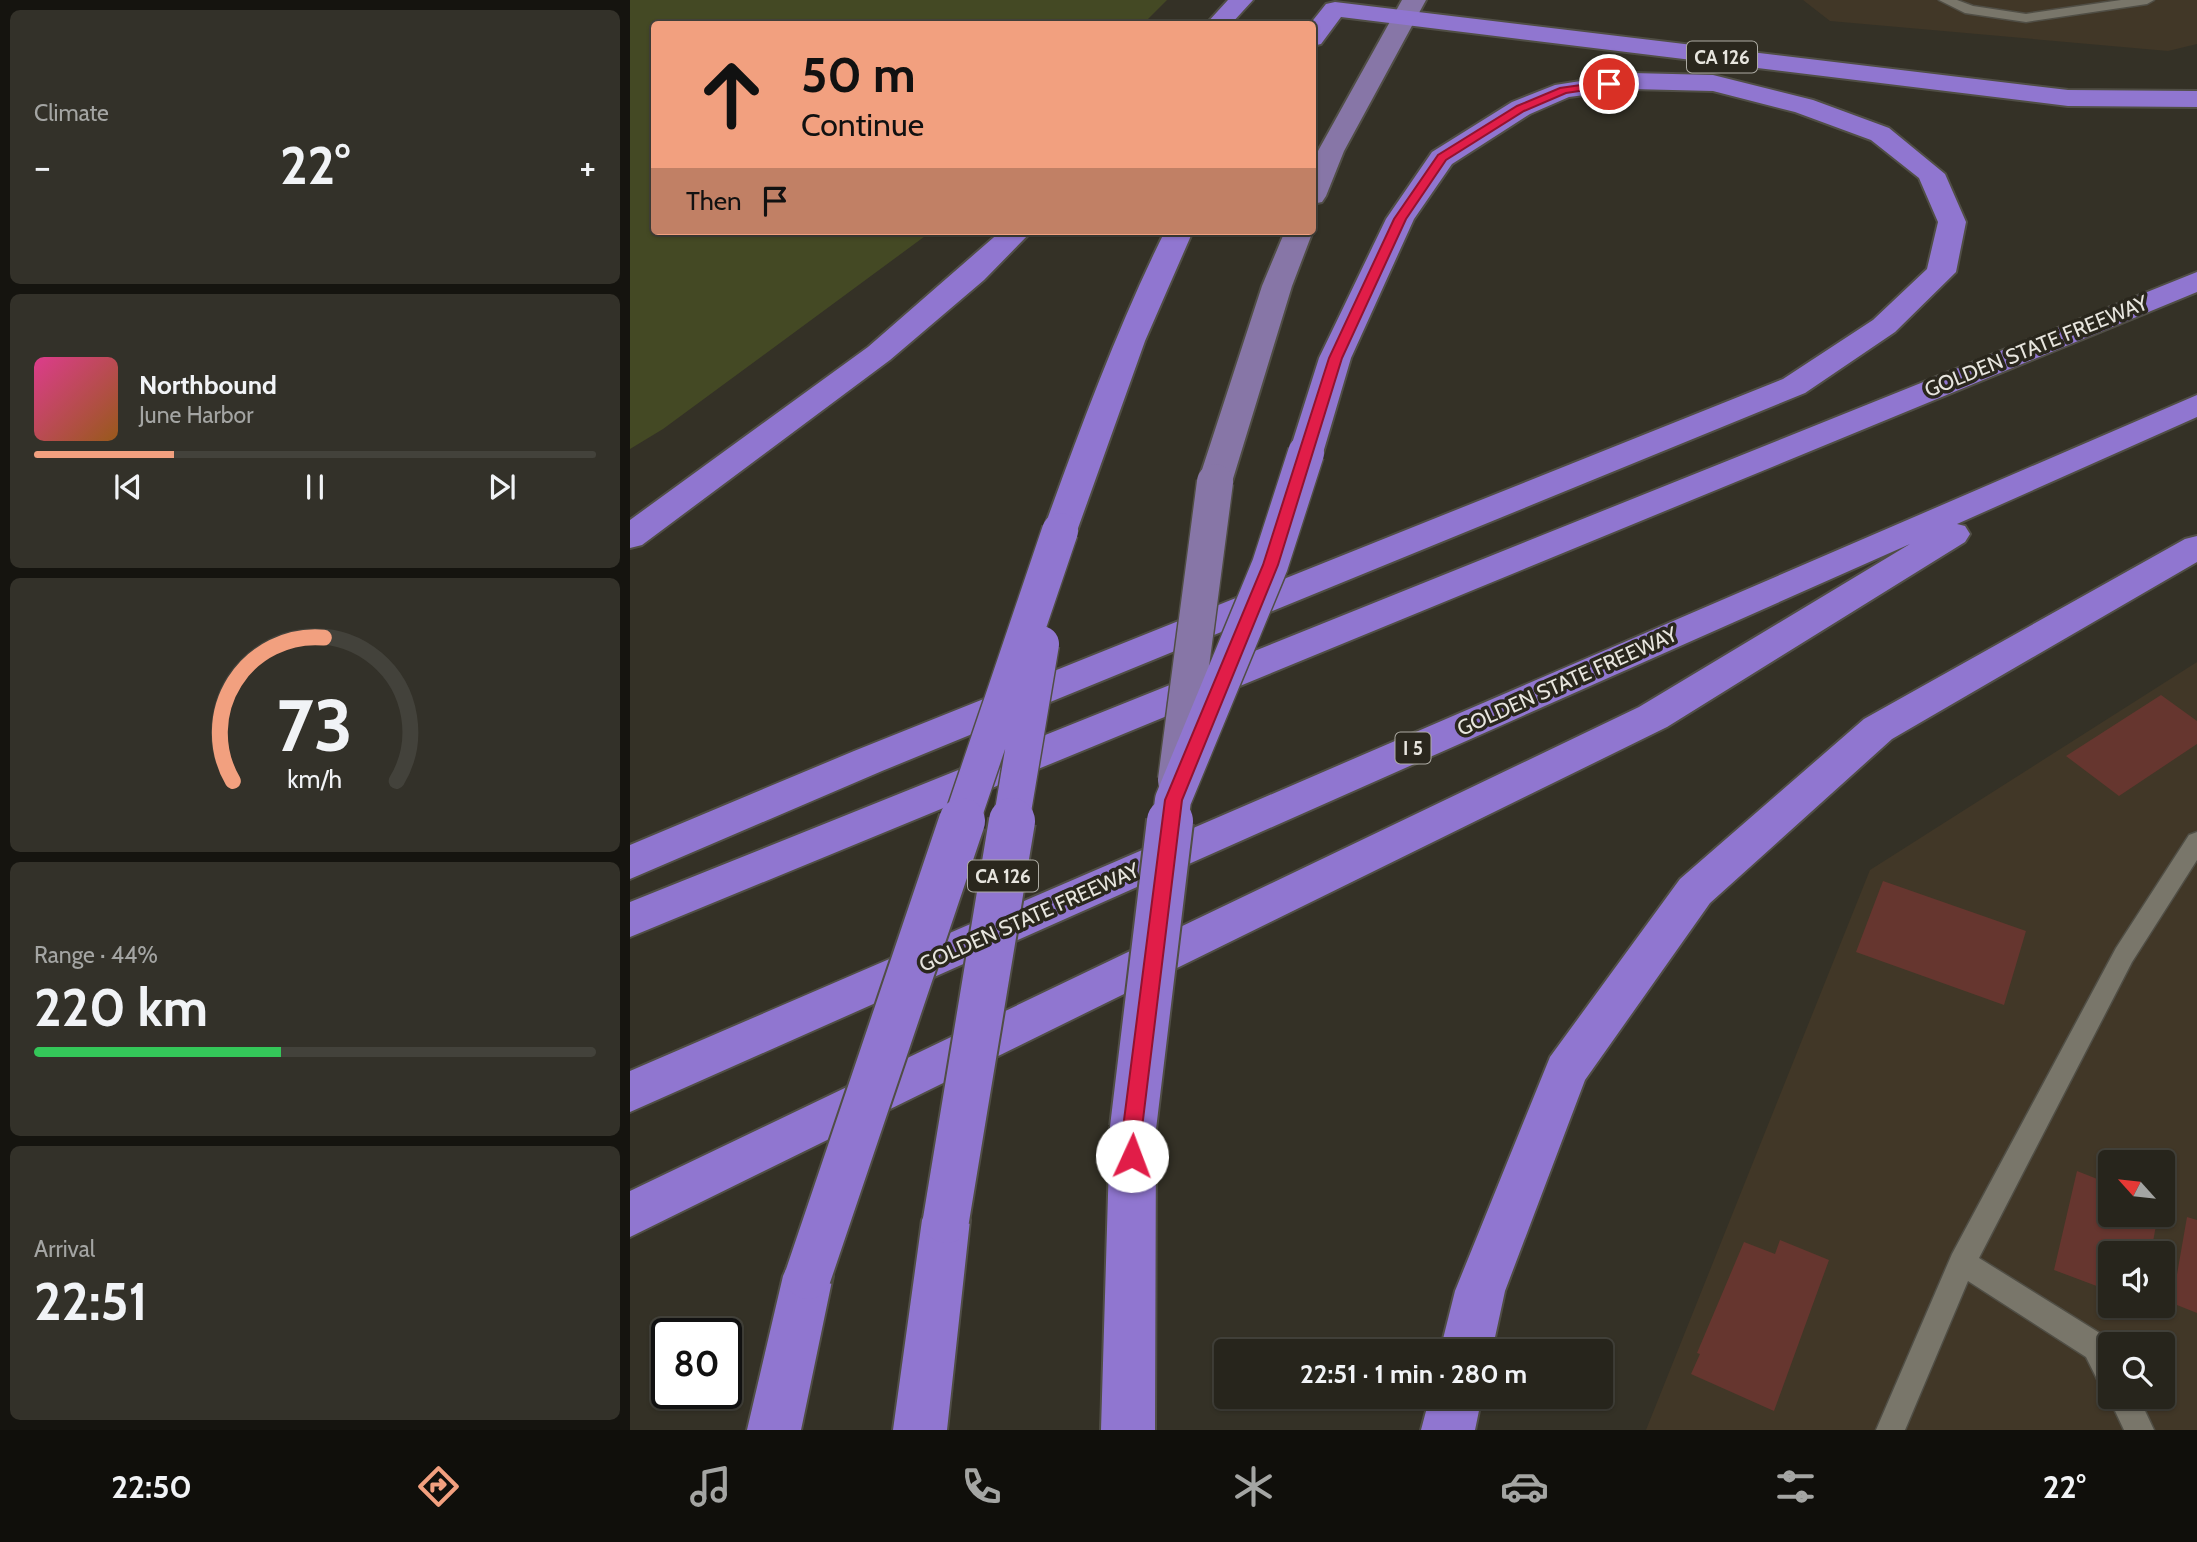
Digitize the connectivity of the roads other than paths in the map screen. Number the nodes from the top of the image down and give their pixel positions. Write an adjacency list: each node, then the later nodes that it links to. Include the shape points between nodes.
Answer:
1 (1241, 0): 6 (highway)
2 (1946, 0): 3 (lane, via 1970,10 2026,18)
3 (2147, 0)
4 (1338, 5): 5 (highway, CA 126); 7 (highway, CA 126)
5 (1408, 9): 8 (highway, CA 126, via 2068,98); 9 (main road)
6 (1221, 21)
7 (1316, 34)
8 (2197, 99)
9 (1316, 187)
10 (1014, 235): 17 (highway, via 816,404)
11 (1177, 235): 16 (highway, CA 126, via 1105,405)
12 (1297, 235): 19 (main road, bridge, via 1215,482)
13 (2197, 281): 22 (highway, GOLDEN STATE FREEWAY)
14 (2197, 405): 15 (highway, GOLDEN STATE FREEWAY / I 5)
15 (2080, 456): 23 (highway, GOLDEN STATE FREEWAY / I 5); 24 (highway, via 1653,717)
16 (1060, 531): 30 (highway, bridge, via 808,1276); 31 (highway, CA 126, bridge, via 946,1220)
17 (630, 537)
18 (2197, 547): 26 (highway, via 1878,729 1695,891 1566,1071 1480,1291)
19 (1173, 800): 21 (highway, bridge, via 1270,565 1335,358 1400,219 1442,158 1521,108 1564,90 1632,81 1713,83 1804,106 1880,134 1931,174 1952,222 1941,272 1884,326 1794,386 881,756); 32 (highway, bridge, via 1133,1128)
20 (2197, 841): 25 (lane, via 2124,955)
21 (630, 863)
22 (630, 920)
23 (630, 1092)
24 (630, 1215)
25 (1962, 1264): 27 (lane, via 2003,1286); 34 (lane)
26 (1469, 1339)
27 (2098, 1351)
28 (1452, 1409): 33 (highway)
29 (2129, 1409): 35 (lane)
30 (774, 1430)
31 (920, 1430)
32 (1128, 1430)
33 (1448, 1430)
34 (1889, 1430)
35 (2140, 1430)

